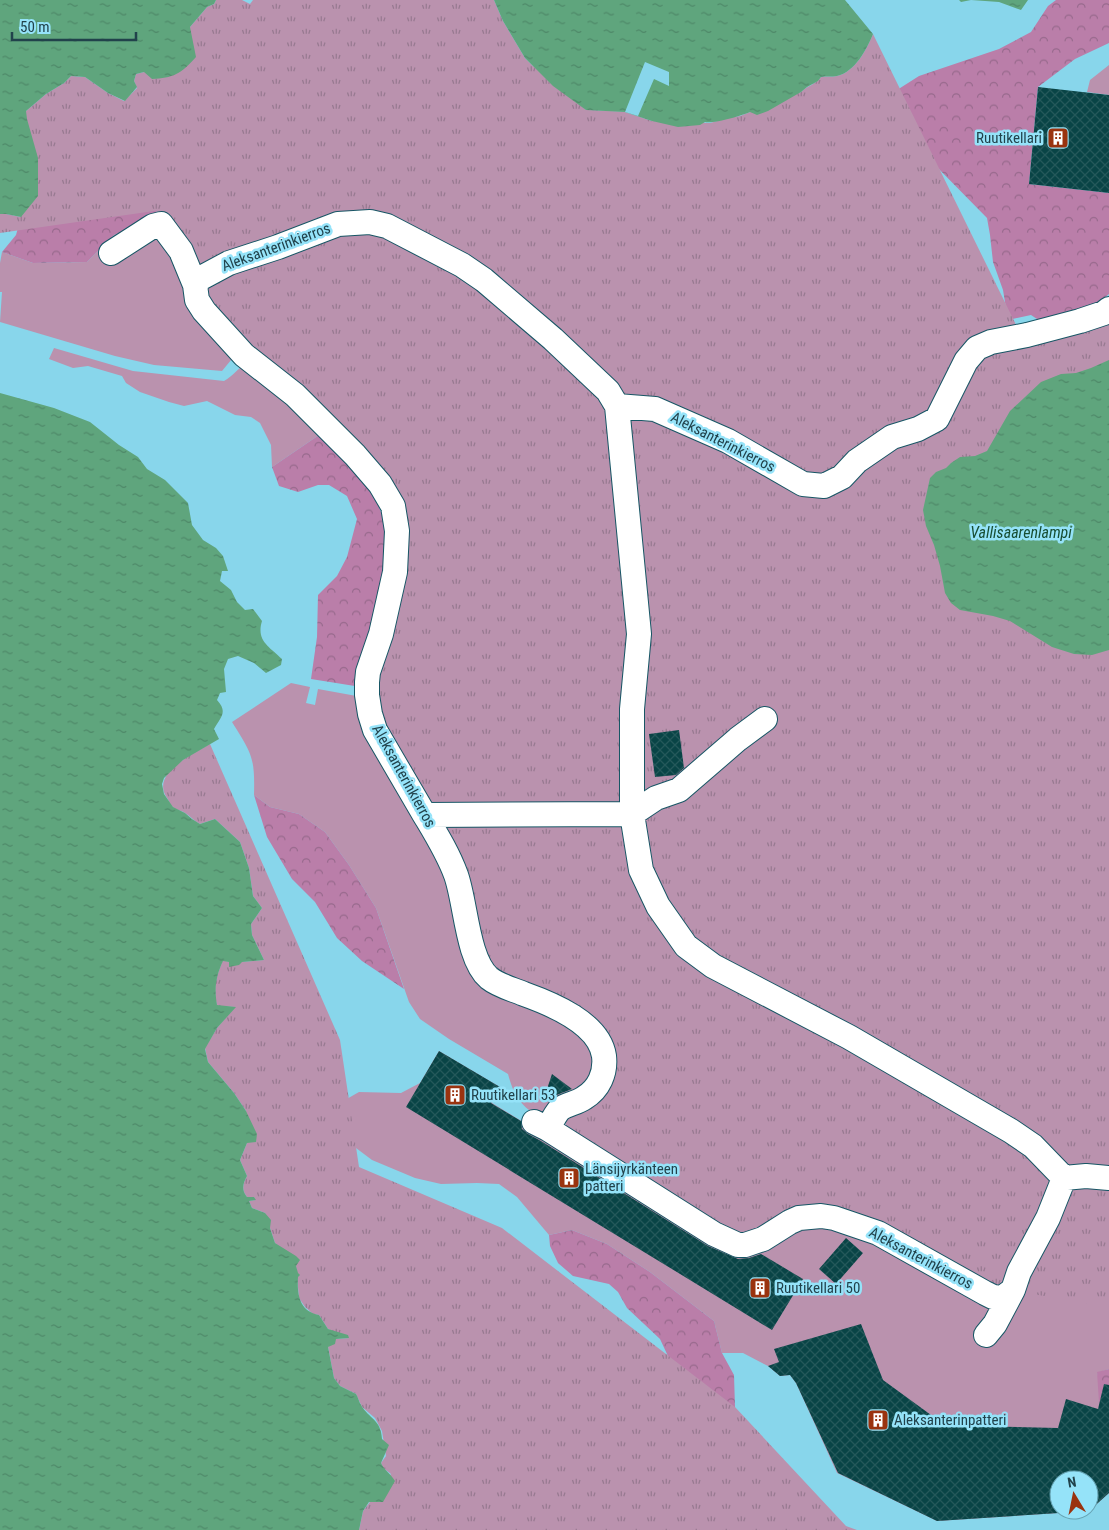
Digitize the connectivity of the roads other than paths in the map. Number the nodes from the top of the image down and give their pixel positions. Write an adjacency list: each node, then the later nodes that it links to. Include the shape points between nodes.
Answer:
1 (112, 253): 2 (lane, via 161,224 180,251)
2 (195, 285): 4 (lane, Aleksanterinkierros, via 229,262 338,224 370,222 386,226 462,265 484,280 608,391); 7 (lane, Aleksanterinkierros, via 197,300 204,311 244,355 295,394 349,449 380,484 393,506 397,531 395,572 381,634 368,672 367,695 375,730)
3 (1109, 309): 4 (lane, Aleksanterinkierros, via 1080,321 977,348 966,361 937,420 892,437 857,461 842,477 824,486 804,484 728,441 655,409)
4 (616, 406): 6 (lane, via 639,634 632,709)
5 (765, 719): 6 (lane, via 679,790 656,798)
6 (632, 814): 7 (lane); 8 (lane, via 640,870 658,906 686,946 713,966 849,1037 1011,1131 1033,1146)
7 (425, 815): 10 (lane, Aleksanterinkierros, via 456,875 473,948 483,971 500,985 570,1015 602,1045 605,1066 600,1083 586,1098 560,1110 541,1125 714,1234 738,1245 755,1243 799,1218 822,1216 878,1233 993,1297 1002,1298)
8 (1064, 1178): 9 (lane); 10 (lane)
9 (1109, 1178)
10 (1013, 1290): 11 (lane)
11 (986, 1335)

